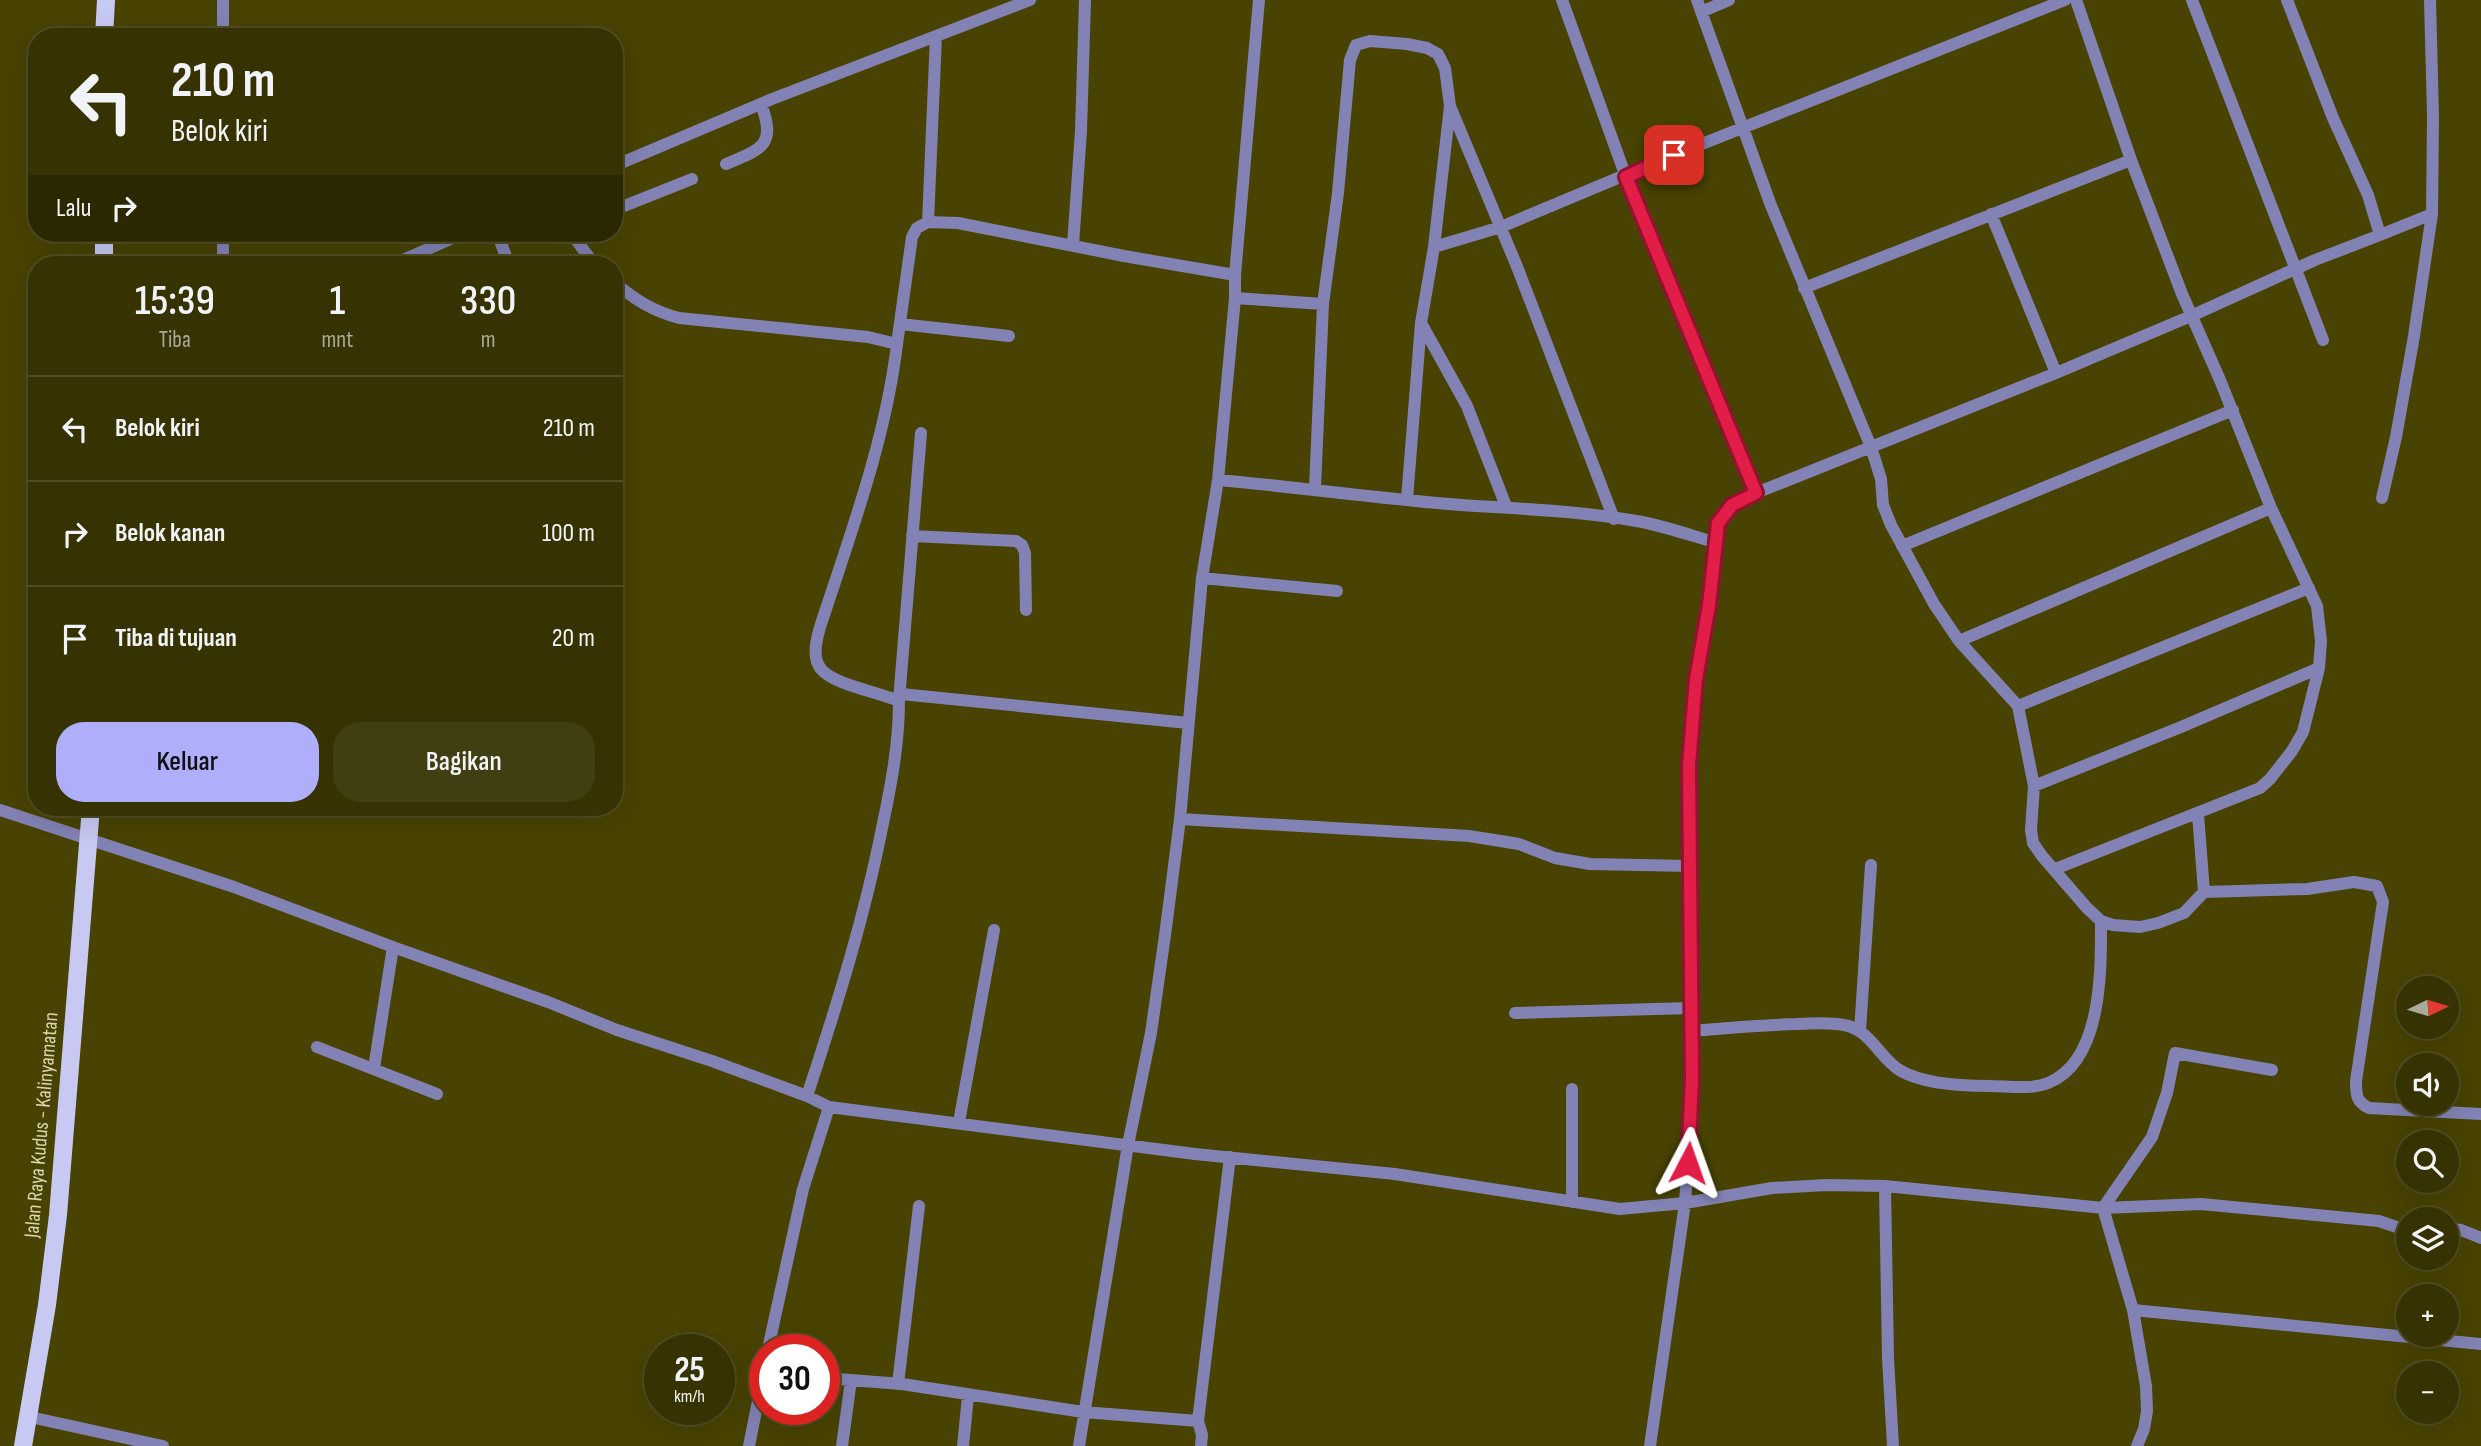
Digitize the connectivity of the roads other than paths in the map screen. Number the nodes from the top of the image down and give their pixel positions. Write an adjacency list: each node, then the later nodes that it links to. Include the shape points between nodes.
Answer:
1 (106, 0): 14 (main road)
2 (223, 0): 15 (street)
3 (1030, 0): 16 (street)
4 (1085, 0): 32 (street)
5 (1259, 0): 36 (street)
6 (1562, 0): 23 (street)
7 (1729, 0): 13 (street)
8 (2065, 0): 19 (street)
9 (2076, 0): 20 (street)
10 (2192, 0): 35 (street)
11 (2287, 0): 30 (street, via 2368,195)
12 (2430, 0): 27 (street)
13 (1699, 6): 19 (street)
14 (104, 28)
15 (223, 28)
16 (936, 36): 17 (street); 28 (street)
17 (761, 104): 21 (street); 22 (street, via 768,135 758,150)
18 (1450, 106): 29 (street); 33 (street); 40 (street, via 1445,68 1438,54 1407,44 1370,41 1356,45 1350,60)
19 (1744, 129): 23 (street); 37 (street)
20 (2131, 160): 26 (street); 41 (street)
21 (623, 162)
22 (726, 164)
23 (1626, 177): 29 (street); 53 (street)
24 (692, 179): 25 (street)
25 (623, 206)
26 (1991, 214): 37 (street); 47 (street)
27 (2432, 214): 30 (street); 54 (street, via 2412,349)
28 (928, 222): 32 (street, via 958,223); 43 (street, via 912,237)
29 (1502, 227): 33 (street); 58 (street)
30 (2380, 235): 35 (street)
31 (444, 242): 34 (street)
32 (1073, 245): 36 (street)
33 (1434, 247): 42 (street)
34 (412, 256)
35 (2295, 269): 41 (street); 45 (street)
36 (1235, 275): 39 (street)
37 (1804, 288): 50 (street)
38 (623, 290): 46 (street, via 655,312 679,318 868,337)
39 (1236, 298): 40 (street); 51 (street)
40 (1323, 304): 52 (street)
41 (2191, 316): 47 (street); 48 (street)
42 (1421, 323): 55 (street); 56 (street, via 1467,406)
43 (900, 324): 44 (street); 46 (street)
44 (1009, 337)
45 (2323, 340)
46 (897, 344): 68 (street, via 886,410 815,653 820,668 834,679)
47 (2056, 373): 50 (street)
48 (2232, 410): 57 (street); 61 (street)
49 (921, 433): 59 (street)
50 (1871, 447): 53 (street); 61 (street, via 1883,505)
51 (1217, 480): 52 (street); 62 (street)
52 (1315, 488): 55 (street)
53 (1756, 493): 60 (street, via 1725,512)
54 (2382, 498)
55 (1407, 499): 56 (street)
56 (1506, 506): 58 (street)
57 (2271, 508): 63 (street); 66 (street)
58 (1614, 519): 60 (street)
59 (912, 536): 65 (street, via 1016,541 1025,553); 68 (street)
60 (1714, 542): 78 (street, via 1691,722)
61 (1902, 546): 66 (street)
62 (1202, 578): 64 (street); 70 (street)
63 (2309, 588): 67 (street, via 2320,621); 69 (street)
64 (1336, 591)
65 (1026, 610)
66 (1959, 641): 69 (street)
67 (2319, 668): 71 (street); 73 (street, via 2303,732 2270,779 2260,788)
68 (900, 697): 70 (street); 93 (street, via 899,734 874,871)
69 (2018, 706): 71 (street)
70 (1188, 723): 75 (street)
71 (2034, 786): 79 (street, via 2033,843)
72 (0, 810): 76 (street)
73 (2198, 814): 79 (street); 80 (street)
74 (90, 816): 76 (main road, Jalan Raya Kudus - Kalinyamatan)
75 (1180, 819): 78 (street, via 1469,836 1590,864); 97 (street, via 1151,1033)
76 (89, 839): 83 (street); 115 (main road, Jalan Raya Kudus - Kalinyamatan, via 58,1215)
77 (1871, 865): 87 (street)
78 (1690, 866): 84 (street)
79 (2055, 869): 81 (street)
80 (2204, 892): 81 (street, via 2184,913 2158,923 2140,927); 95 (street, via 2307,889 2354,882 2377,886 2383,902 2356,1081 2358,1101 2369,1108)
81 (2101, 921): 87 (street, via 2101,979 2086,1043 2070,1067 2047,1084 1961,1086 1914,1076 1900,1071)
82 (994, 930): 96 (street)
83 (393, 947): 89 (street); 93 (street)
84 (1690, 1008): 85 (street); 86 (street)
85 (1515, 1013)
86 (1690, 1031): 87 (street, via 1815,1023); 101 (street)
87 (1860, 1031)
88 (317, 1047): 89 (street)
89 (374, 1068): 92 (street)
90 (2272, 1070): 103 (street, via 2175,1053 2152,1137)
91 (1572, 1089): 100 (street)
92 (437, 1094)
93 (807, 1096): 94 (street)
94 (829, 1107): 96 (street); 108 (street, via 803,1189)
95 (2481, 1114)
96 (959, 1122): 97 (street)
97 (1128, 1145): 98 (street); 114 (street)
98 (1230, 1157): 100 (street, via 1395,1174); 116 (street)
99 (1885, 1186): 101 (street, via 1772,1188); 103 (street); 126 (street)
100 (1572, 1202): 101 (street, via 1620,1209)
101 (1685, 1202): 125 (street)
102 (919, 1206): 112 (street)
103 (2103, 1208): 104 (street, via 2201,1204 2379,1221); 107 (street)
104 (2396, 1227)
105 (2459, 1230): 106 (street)
106 (2481, 1238)
107 (2133, 1310): 109 (street); 127 (street, via 2147,1411)
108 (771, 1334)
109 (2481, 1344)
110 (840, 1379): 111 (street)
111 (851, 1380): 112 (street); 121 (street)
112 (898, 1384): 113 (street)
113 (968, 1396): 114 (street); 122 (street)
114 (1083, 1412): 116 (street); 123 (street)
115 (30, 1417): 118 (main road, Jalan Raya Kudus - Kalinyamatan); 119 (street)
116 (1198, 1421): 124 (street)
117 (753, 1425): 120 (street)
118 (23, 1446)
119 (163, 1446)
120 (749, 1446)
121 (842, 1446)
122 (963, 1446)
123 (1079, 1446)
124 (1201, 1446)
125 (1650, 1446)
126 (1893, 1446)
127 (2137, 1446)

